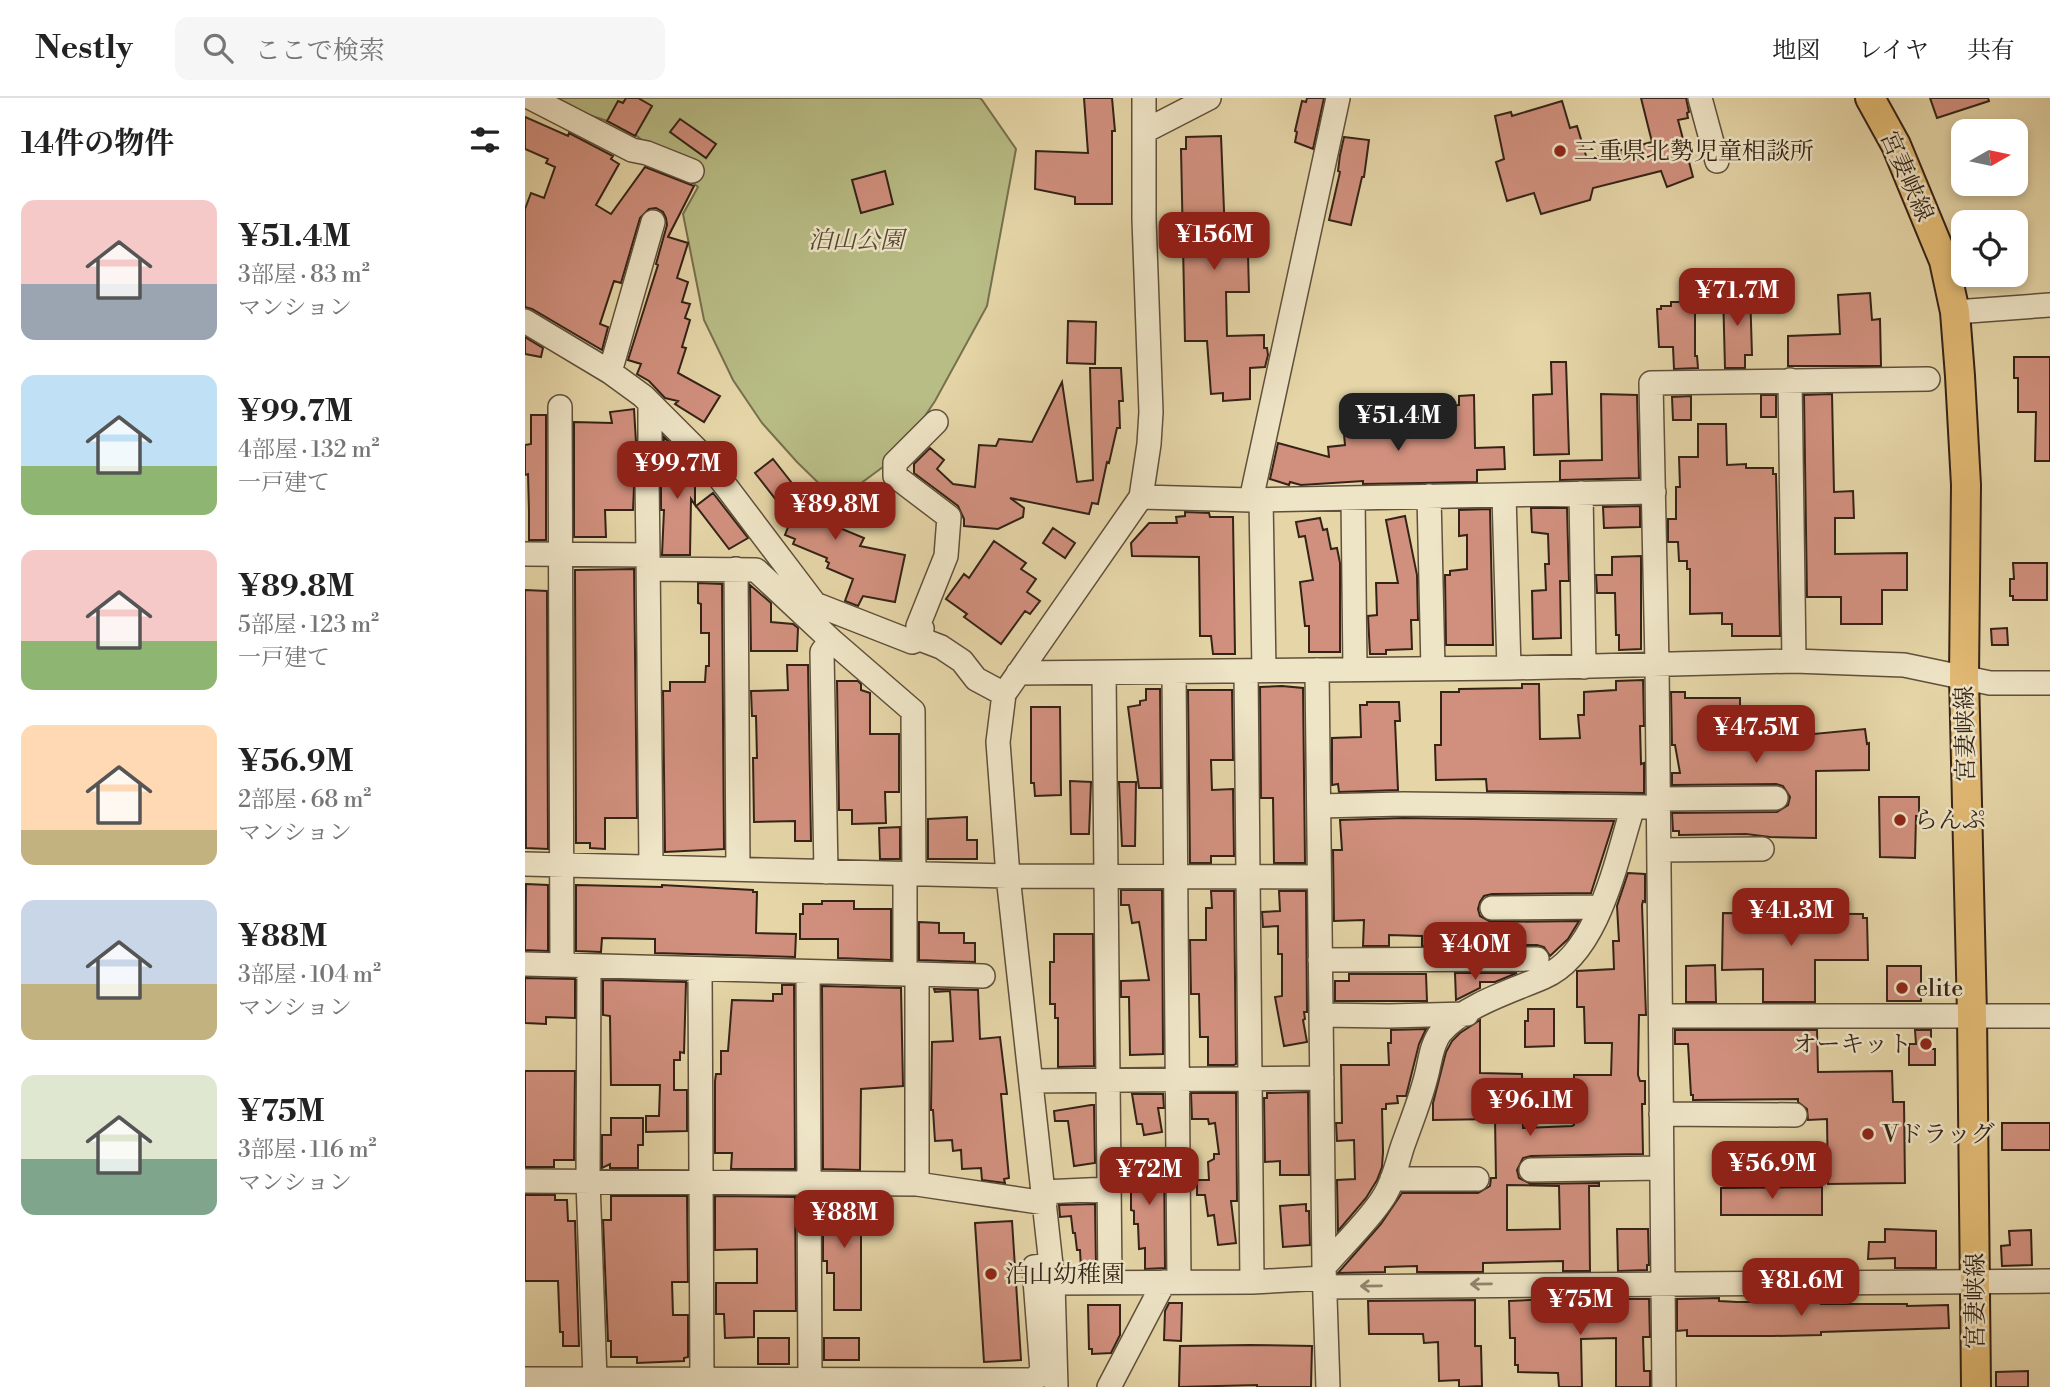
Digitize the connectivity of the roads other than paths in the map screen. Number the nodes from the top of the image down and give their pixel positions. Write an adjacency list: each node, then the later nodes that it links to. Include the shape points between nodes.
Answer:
1 (531, 98): 9 (street, via 632,150)
2 (1145, 98): 7 (street)
3 (1209, 98): 7 (street)
4 (1338, 98): 26 (street)
5 (1700, 98): 8 (street)
6 (1870, 98): 12 (main road, 宮妻峡線, via 1896,145 1944,261)
7 (1145, 131): 24 (street, via 1151,412)
8 (1717, 161)
9 (692, 171)
10 (653, 222): 14 (street)
11 (2050, 305): 12 (street)
12 (1955, 312): 44 (main road, 宮妻峡線, via 1966,485)
13 (525, 321): 14 (street)
14 (610, 372): 17 (street)
15 (1928, 379): 16 (street)
16 (1790, 380): 20 (street, via 1651,383); 33 (street)
17 (650, 405): 29 (street); 31 (street, via 703,456 815,604 912,642)
18 (560, 407): 28 (street)
19 (936, 422): 31 (street, via 895,463 895,476 949,517 946,556 918,626)
20 (1654, 492): 21 (street); 34 (street)
21 (1581, 493): 22 (street); 35 (street)
22 (1504, 495): 23 (street); 36 (street)
23 (1429, 496): 25 (street); 38 (street)
24 (1141, 497): 26 (street); 42 (street)
25 (1353, 498): 26 (street); 37 (street)
26 (1256, 500): 40 (street)
27 (525, 554): 28 (street)
28 (561, 555): 29 (street); 53 (street)
29 (649, 562): 30 (street); 54 (street)
30 (736, 569): 32 (street, via 756,570); 55 (street)
31 (920, 639): 46 (street, via 963,661 976,679)
32 (831, 640): 56 (street, via 822,652); 57 (street, via 912,711)
33 (1794, 662): 34 (street); 44 (street, via 1904,666)
34 (1657, 664): 35 (street); 48 (street)
35 (1584, 667): 36 (street)
36 (1509, 668): 38 (street)
37 (1355, 669): 38 (street); 39 (street)
38 (1433, 669)
39 (1317, 670): 40 (street); 49 (street)
40 (1255, 671): 41 (street); 61 (street)
41 (1174, 672): 43 (street); 60 (street)
42 (1018, 673): 43 (street); 46 (street)
43 (1104, 673): 59 (street)
44 (1963, 677): 45 (street, via 1990,683); 76 (main road, 宮妻峡線)
45 (2050, 683)
46 (1004, 694): 58 (street, via 998,743)
47 (1776, 798): 48 (street)
48 (1651, 805): 49 (street); 51 (street); 63 (street)
49 (1319, 806): 62 (street)
50 (1762, 849): 51 (street)
51 (1659, 850): 77 (street)
52 (525, 864): 53 (street)
53 (562, 865): 54 (street); 68 (street)
54 (651, 867): 55 (street)
55 (738, 869): 56 (street)
56 (825, 872): 57 (street)
57 (909, 874): 58 (street); 72 (street)
58 (1008, 876): 59 (street); 83 (street)
59 (1106, 877): 60 (street); 81 (street)
60 (1176, 877): 61 (street); 82 (street)
61 (1249, 877): 62 (street); 79 (street)
62 (1319, 877): 66 (street)
63 (1601, 907): 64 (street); 74 (street, via 1562,968)
64 (1492, 908)
65 (1537, 959): 66 (street)
66 (1320, 960): 75 (street)
67 (525, 964): 68 (street)
68 (562, 965): 69 (street)
69 (589, 966): 70 (street); 91 (street)
70 (700, 969): 71 (street); 92 (street)
71 (808, 972): 72 (street); 93 (street)
72 (911, 974): 73 (street); 94 (street)
73 (983, 976)
74 (1467, 1014): 75 (street); 88 (street, via 1440,1034 1433,1049)
75 (1321, 1015): 80 (street)
76 (1972, 1015): 77 (street); 78 (street); 103 (main road, 宮妻峡線)
77 (1662, 1016): 84 (street)
78 (2050, 1016)
79 (1249, 1078): 80 (street); 82 (street); 102 (street)
80 (1322, 1078): 98 (street)
81 (1109, 1079): 82 (street); 83 (street); 95 (street)
82 (1179, 1079): 101 (street)
83 (1032, 1081): 96 (street)
84 (1661, 1114): 85 (street); 86 (street)
85 (1795, 1115)
86 (1661, 1168): 87 (street); 104 (street)
87 (1531, 1170)
88 (1392, 1179): 89 (street); 98 (street)
89 (1477, 1179)
90 (525, 1181): 91 (street)
91 (588, 1181): 92 (street); 106 (street)
92 (699, 1182): 93 (street); 108 (street)
93 (809, 1182): 94 (street); 107 (street)
94 (917, 1184): 96 (street)
95 (1109, 1189): 96 (street); 100 (street)
96 (1044, 1197): 97 (street)
97 (1052, 1274): 100 (street); 110 (street, via 1034,1267 1042,1371 1034,1380); 111 (street)
98 (1324, 1277): 102 (street); 104 (street, one-way to 98, via 1417,1285); 113 (street)
99 (2050, 1281): 103 (street)
100 (1110, 1282): 101 (street)
101 (1172, 1282): 102 (street); 112 (street)
102 (1252, 1282)
103 (1976, 1282): 104 (street); 115 (main road, 宮妻峡線)
104 (1657, 1283): 114 (street)
105 (525, 1379): 109 (street)
106 (595, 1379): 108 (street); 109 (street)
107 (810, 1379): 108 (street); 110 (street)
108 (711, 1382)
109 (564, 1383)
110 (857, 1383)
111 (1056, 1387)
112 (1109, 1387)
113 (1328, 1387)
114 (1664, 1387)
115 (1976, 1387)

